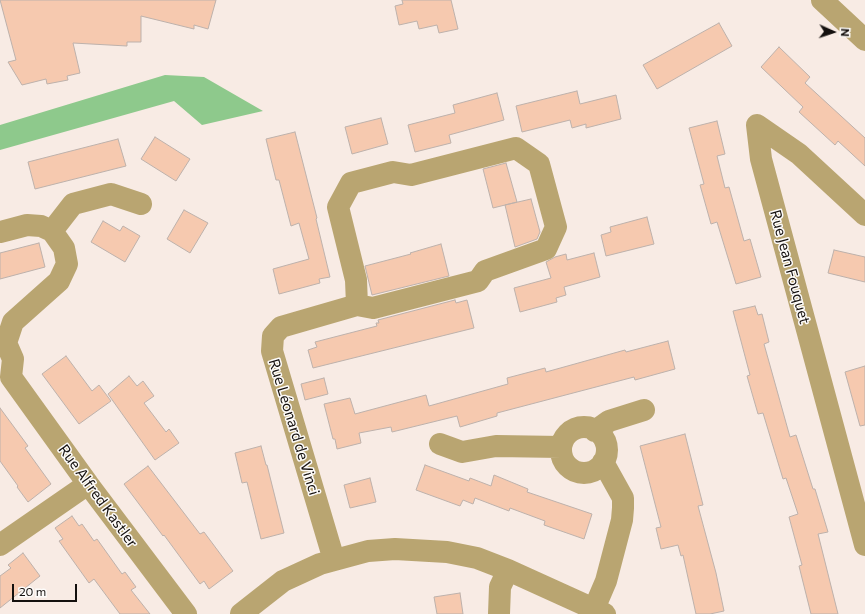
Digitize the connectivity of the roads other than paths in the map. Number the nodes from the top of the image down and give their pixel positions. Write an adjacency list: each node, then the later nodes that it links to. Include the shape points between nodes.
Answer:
1 (822, 0): 2 (street)
2 (865, 40)
3 (141, 204): 5 (street, via 111,194 73,204)
4 (865, 215): 16 (street, Rue Jean Fouquet, via 798,154 757,125 761,159)
5 (52, 231): 6 (street, via 41,226 27,225); 8 (street, Rue Alfred Kastler, via 64,248 67,264 59,281 13,322 6,343 14,359)
6 (0, 232)
7 (357, 305): 7 (street, Rue Léonard de Vinci, via 356,280 338,208 351,183 393,172 411,175 516,148 539,164 556,227 546,249 485,271 478,281 372,308); 17 (street, Rue Léonard de Vinci, via 281,327 273,336 272,351)
8 (6, 381): 14 (street, Rue Alfred Kastler)
9 (644, 410): 10 (street, via 609,421)
10 (595, 431): 12 (street, via 581,427 574,430 568,434); 13 (street, via 605,442 606,456)
11 (440, 444): 12 (street, via 462,452 496,446)
12 (561, 447): 13 (street, via 564,462 576,472 591,472)
13 (603, 462): 19 (street, via 623,498 623,508)
14 (88, 484): 15 (street); 20 (street, Rue Alfred Kastler)
15 (0, 545)
16 (865, 545)
17 (334, 560): 18 (street, via 368,551 424,550 477,558); 21 (street, via 283,581)
18 (508, 570): 19 (street); 22 (street, via 500,587)
19 (599, 612)
20 (186, 614)
21 (241, 614)
22 (499, 614)

